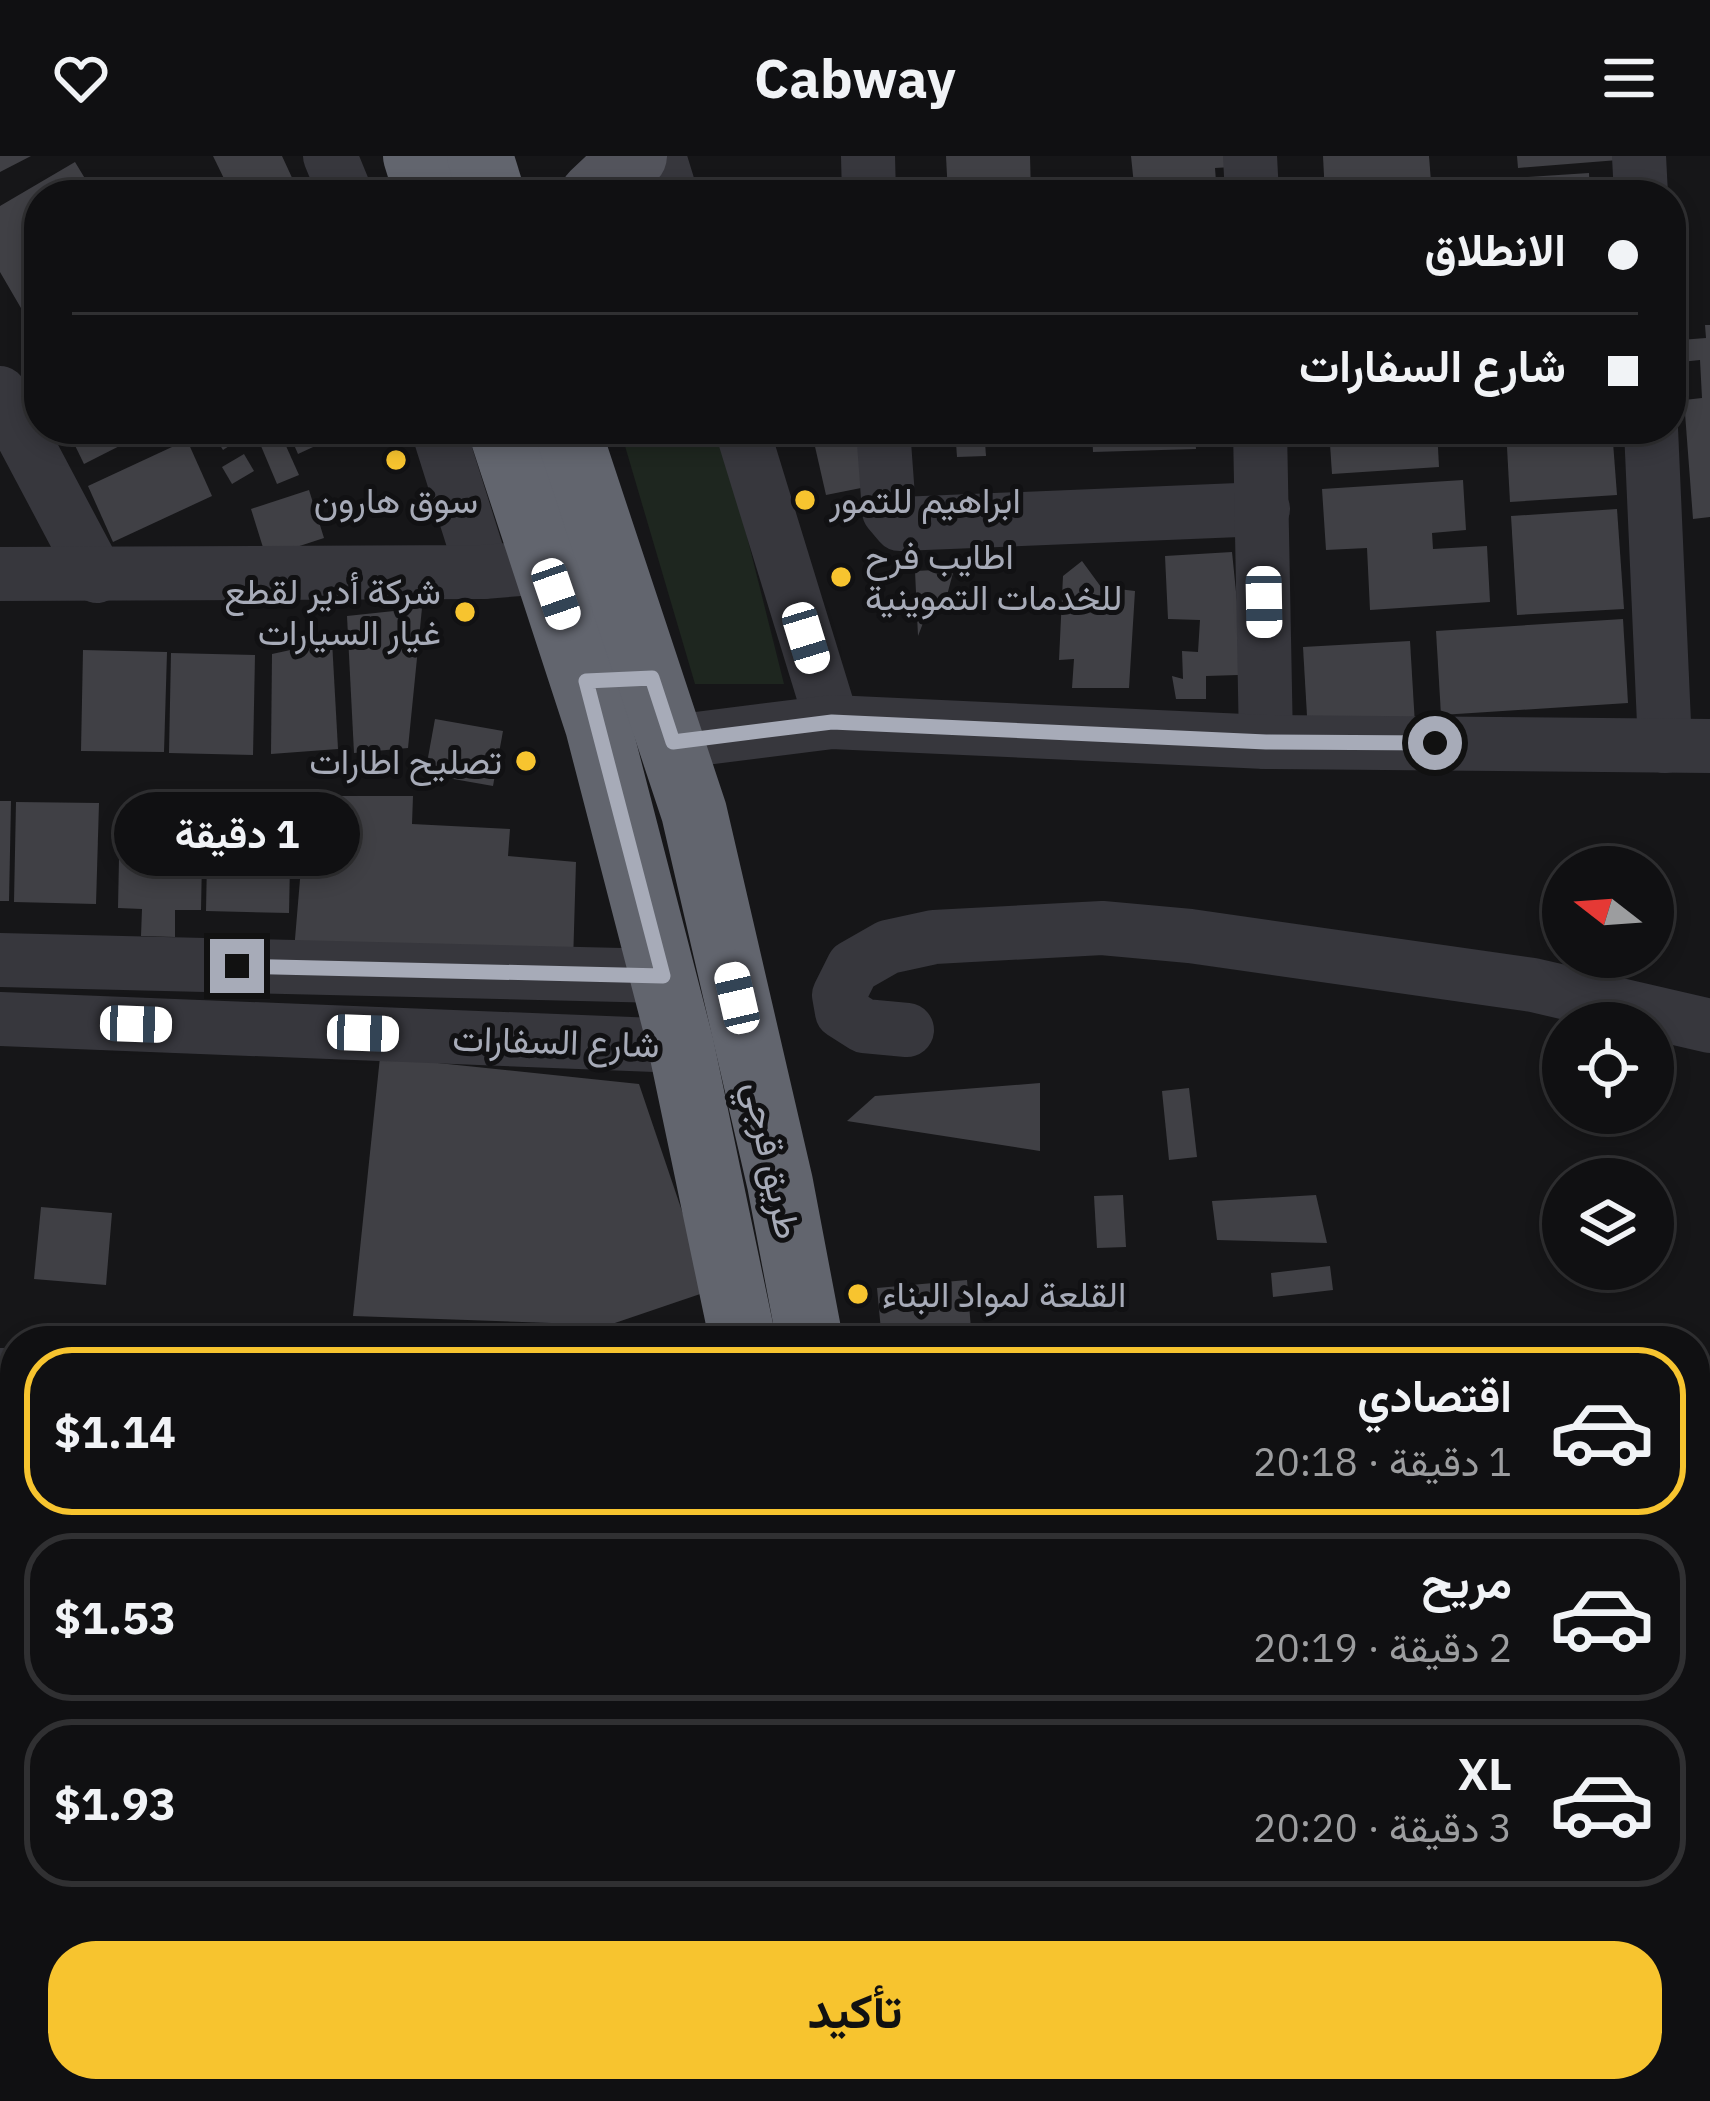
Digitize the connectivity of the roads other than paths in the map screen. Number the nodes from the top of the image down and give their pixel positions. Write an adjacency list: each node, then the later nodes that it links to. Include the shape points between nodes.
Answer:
1 (634, 156): 2 (main road)
2 (608, 180)
3 (0, 393): 4 (street)
4 (24, 438)
5 (27, 444): 16 (street)
6 (446, 444): 14 (street)
7 (502, 444): 14 (highway, طريق قرجي)
8 (572, 444): 17 (highway, طريق قرجي)
9 (747, 444): 19 (street)
10 (885, 444): 13 (street, via 889,511 900,524)
11 (1261, 444): 13 (street)
12 (1653, 444): 22 (street)
13 (1263, 508): 21 (street)
14 (514, 569): 16 (street); 18 (highway, طريق قرجي)
15 (0, 574): 16 (street)
16 (97, 576)
17 (652, 678): 18 (highway); 20 (highway, طريق قرجي)
18 (586, 681): 24 (highway, طريق قرجي)
19 (832, 722): 20 (street); 21 (street)
20 (673, 742): 30 (highway, طريق قرجي, via 781,1184)
21 (1266, 742): 22 (street)
22 (1688, 746)
23 (0, 960): 24 (street, شارع السفارات)
24 (663, 976): 28 (highway, طريق قرجي)
25 (0, 1019): 28 (street, شارع السفارات)
26 (1710, 1026): 27 (street, via 1533,985 1102,928 934,937 889,947 853,967 839,995 842,1012 864,1026)
27 (907, 1030)
28 (681, 1046): 29 (highway, طريق قرجي)
29 (740, 1326)
30 (807, 1326)

